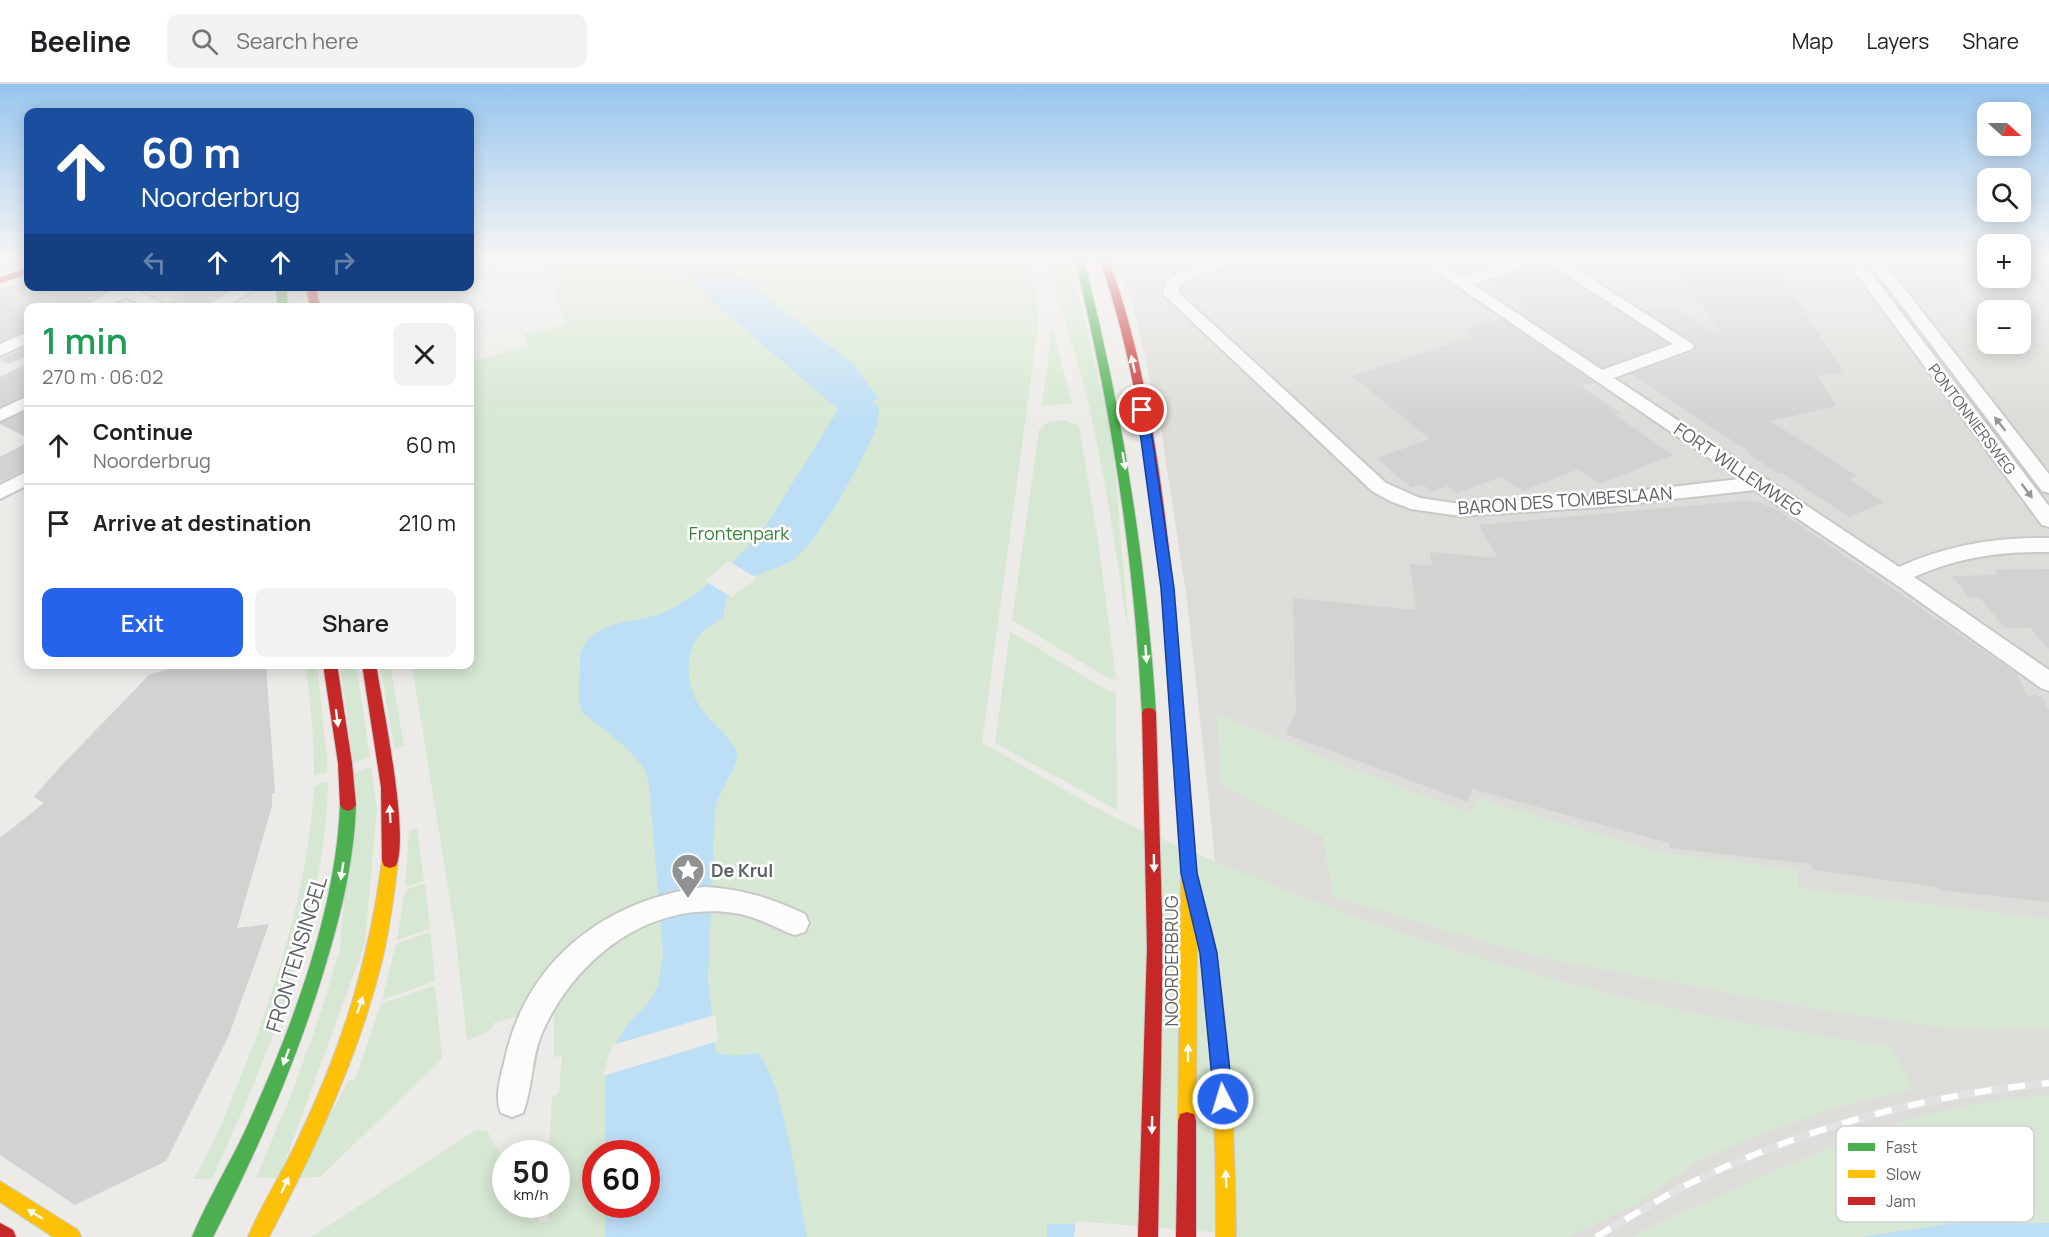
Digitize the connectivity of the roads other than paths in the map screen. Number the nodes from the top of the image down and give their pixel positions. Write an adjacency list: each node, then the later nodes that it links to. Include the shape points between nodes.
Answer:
1 (1093, 314): 32 (main road, NOORDERBRUG, one-way to 32, via 1127,477 1143,607 1153,805 1155,961)
2 (1122, 314): 23 (main road, NOORDERBRUG, one-way to 2, via 1175,673 1155,491)
3 (1192, 314): 14 (street, BARON DES TOMBESLAAN, via 1379,487 1397,497 1437,508 1485,509)
4 (1506, 314): 10 (street, FORT WILLEMWEG)
5 (1636, 314): 10 (street, via 1686,345)
6 (1894, 314): 17 (street, PONTONNIERSWEG, one-way to 17)
7 (1916, 314): 15 (street, PONTONNIERSWEG, one-way to 7)
8 (24, 339): 9 (street)
9 (0, 351)
10 (1600, 377): 14 (street, FORT WILLEMWEG)
11 (24, 403): 12 (street)
12 (0, 416)
13 (24, 479): 16 (street)
14 (1759, 483): 19 (street, FORT WILLEMWEG)
15 (2049, 486)
16 (0, 493)
17 (2049, 520)
18 (2049, 545): 19 (street, via 1963,551)
19 (1898, 576): 22 (street, FORT WILLEMWEG)
20 (331, 669): 30 (main road, FRONTENSINGEL, one-way to 30, via 347,788 342,876 310,992 278,1078 236,1173)
21 (370, 669): 31 (main road, one-way to 21, via 338,1068 365,991 382,914 391,848 390,808)
22 (2049, 682)
23 (1189, 873): 33 (main road, NOORDERBRUG, one-way to 23); 34 (main road, one-way to 23, via 1223,1099 1214,989)
24 (795, 923): 25 (street, via 751,902 708,898 666,904 614,928 575,958 547,995 525,1040)
25 (512, 1102)
26 (0, 1191): 29 (main road, one-way to 26)
27 (0, 1233): 28 (main road)
28 (6, 1237)
29 (71, 1237)
30 (202, 1237)
31 (258, 1237)
32 (1148, 1237)
33 (1186, 1237)
34 (1226, 1237)

